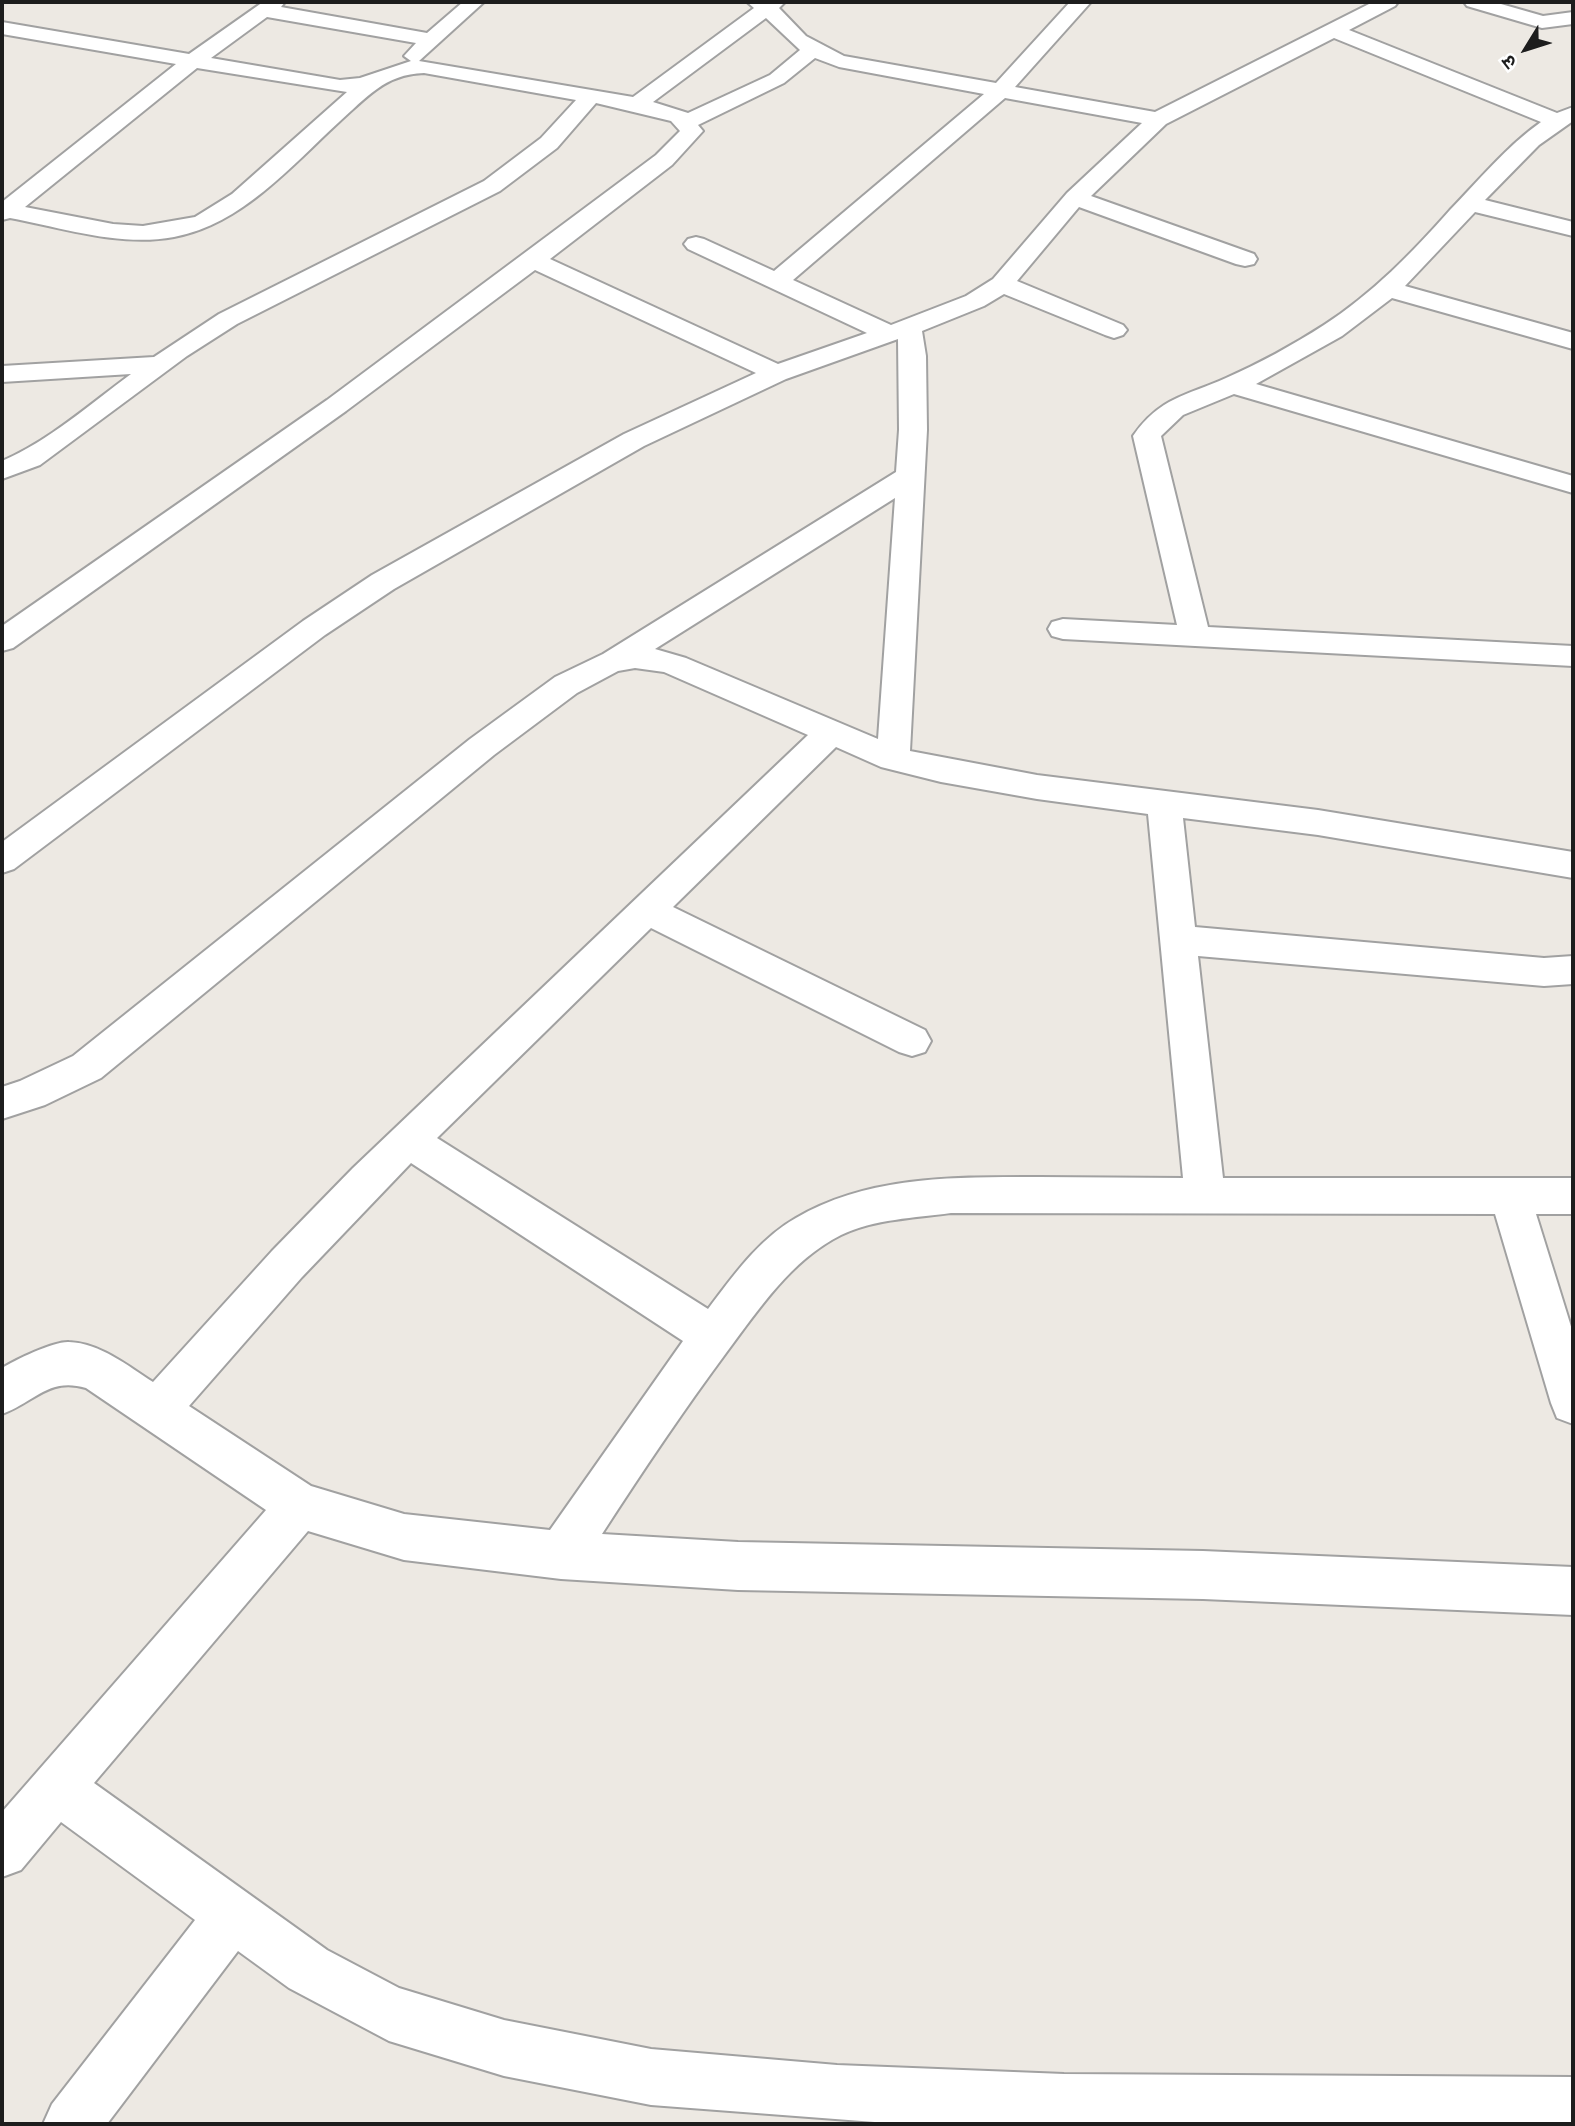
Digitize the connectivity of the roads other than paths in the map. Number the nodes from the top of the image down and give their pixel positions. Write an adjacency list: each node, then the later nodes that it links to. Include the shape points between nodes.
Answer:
1 (474, 2): 11 (street)
2 (1082, 2): 17 (street)
3 (1388, 2): 9 (street)
4 (1474, 2): 7 (street, via 1542,22)
5 (766, 4): 12 (street); 19 (street)
6 (269, 6): 11 (street); 14 (street)
7 (1573, 18)
8 (2, 28): 10 (street)
9 (1335, 31): 20 (street); 21 (street)
10 (37, 34): 13 (street); 14 (street)
11 (432, 40): 15 (street)
12 (813, 50): 17 (street, via 849,63); 22 (street, via 768,84)
13 (11, 52)
14 (193, 61): 16 (street, via 340,86); 25 (street)
15 (402, 67): 16 (street); 18 (street)
16 (368, 85): 25 (street, via 240,199 203,222 144,233)
17 (1000, 91): 21 (street); 30 (street)
18 (592, 95): 19 (street); 36 (street, via 549,143 492,186 228,319)
19 (637, 104): 22 (street)
20 (1565, 116): 24 (street, via 1522,147)
21 (1158, 119): 23 (street)
22 (687, 122): 29 (street, via 692,131 664,160)
23 (1075, 198): 28 (street); 31 (street)
24 (1468, 204): 26 (street); 32 (street)
25 (4, 212)
26 (1573, 229)
27 (696, 244): 30 (street)
28 (1245, 259)
29 (535, 261): 37 (street); 45 (street, via 210,498)
30 (777, 281): 33 (street)
31 (1002, 284): 33 (street, via 975,301); 34 (street)
32 (1388, 289): 35 (street); 39 (street, via 1336,330)
33 (898, 330): 37 (street); 41 (street, via 914,389)
34 (1114, 330)
35 (1573, 341)
36 (160, 364): 38 (street); 40 (street, via 65,436)
37 (777, 373): 51 (street, via 634,440 383,582 314,628)
38 (2, 374)
39 (1233, 385): 42 (street); 44 (street, via 1175,407 1157,419 1147,436)
40 (2, 471)
41 (910, 476): 47 (street); 49 (street)
42 (1573, 485)
43 (1063, 629): 44 (street)
44 (1195, 636): 46 (street)
45 (2, 640)
46 (1573, 656)
47 (610, 662): 48 (street, via 656,659); 57 (street, via 566,685 482,747 87,1067 31,1094)
48 (832, 732): 49 (street); 53 (street)
49 (893, 760): 50 (street, via 1002,781)
50 (1164, 803): 52 (street, via 1295,819); 54 (street)
51 (2, 860)
52 (1573, 865)
53 (648, 911): 56 (street); 58 (street)
54 (1179, 940): 55 (street, via 1544,972); 59 (street)
55 (1573, 970)
56 (912, 1041)
57 (2, 1102)
58 (408, 1140): 62 (street); 65 (street, via 287,1264)
59 (1205, 1196): 60 (street); 62 (street, via 951,1195 871,1206 825,1222 788,1245)
60 (1510, 1196): 61 (street); 64 (street)
61 (1573, 1196)
62 (713, 1336): 67 (street)
63 (2, 1393): 65 (street, via 28,1376 67,1362 97,1370)
64 (1573, 1403)
65 (158, 1409): 66 (street)
66 (300, 1506): 67 (street, via 404,1537); 69 (street)
67 (561, 1555): 68 (street, via 738,1566 1203,1575)
68 (1573, 1591)
69 (58, 1788): 70 (street); 71 (street)
70 (2, 1851)
71 (233, 1914): 72 (street, via 308,1969 389,2013 504,2048 651,2077 837,2093 1064,2104); 73 (street)
72 (1573, 2106)
73 (72, 2124)

